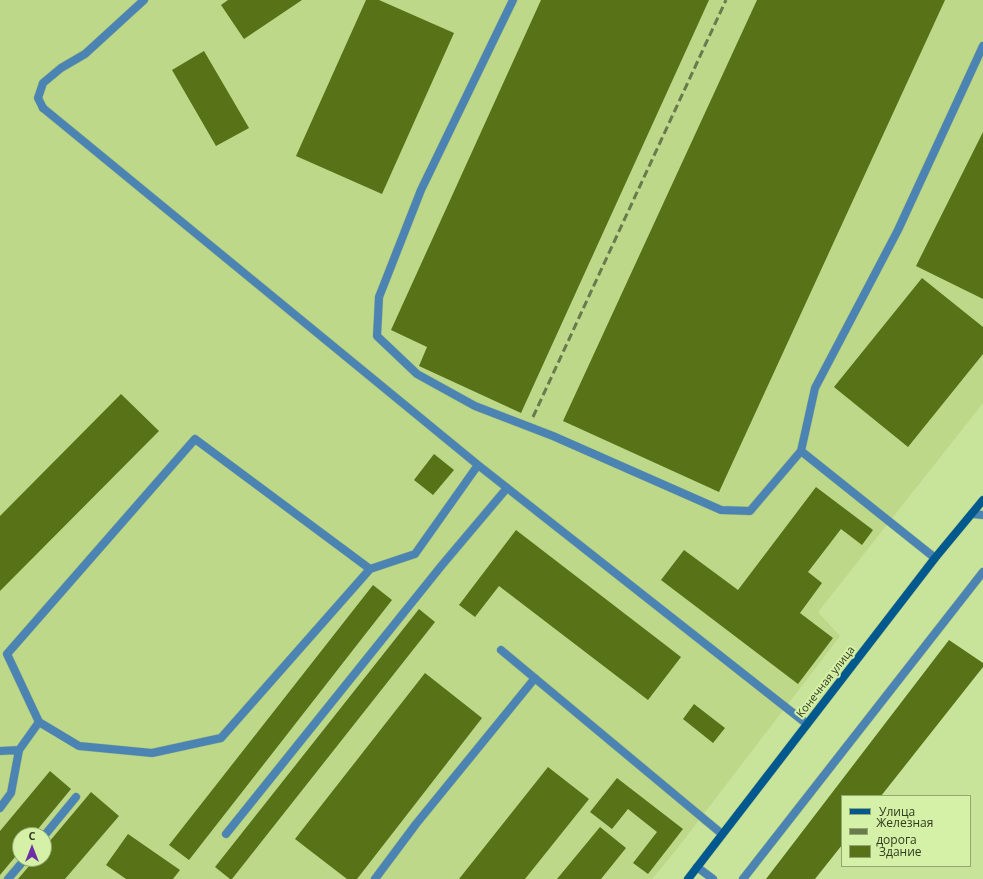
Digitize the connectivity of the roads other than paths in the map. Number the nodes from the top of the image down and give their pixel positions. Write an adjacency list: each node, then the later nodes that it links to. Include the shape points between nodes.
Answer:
1 (144, 0): 5 (street, via 85,54 61,68 43,83 38,98 43,108)
2 (513, 0): 4 (street, via 421,190 379,297 377,336 417,374 475,406 553,436 721,510 750,511)
3 (983, 46): 4 (street, via 898,230 816,388)
4 (801, 451): 10 (street)
5 (478, 465): 6 (street); 11 (street, via 415,554)
6 (507, 488): 16 (street); 22 (street)
7 (983, 500): 8 (street, Конечная улица)
8 (973, 514): 9 (street); 10 (street, Конечная улица)
9 (983, 515)
10 (935, 558): 16 (street, Конечная улица)
11 (370, 569): 15 (street, via 220,738 152,754 79,746); 15 (street, via 195,439 7,654)
12 (983, 572): 30 (street)
13 (501, 650): 14 (street)
14 (535, 678): 23 (street); 27 (street, via 416,824)
15 (39, 722): 17 (street)
16 (807, 724): 23 (street, Конечная улица)
17 (19, 750): 18 (street); 20 (street, via 11,793)
18 (0, 751)
19 (76, 797): 21 (street)
20 (0, 808)
21 (51, 827)
22 (226, 834)
23 (722, 834): 25 (street, Конечная улица)
24 (18, 867): 26 (street)
25 (697, 867): 28 (street, Конечная улица); 29 (street)
26 (8, 879)
27 (375, 879)
28 (688, 879)
29 (713, 879)
30 (743, 879)

